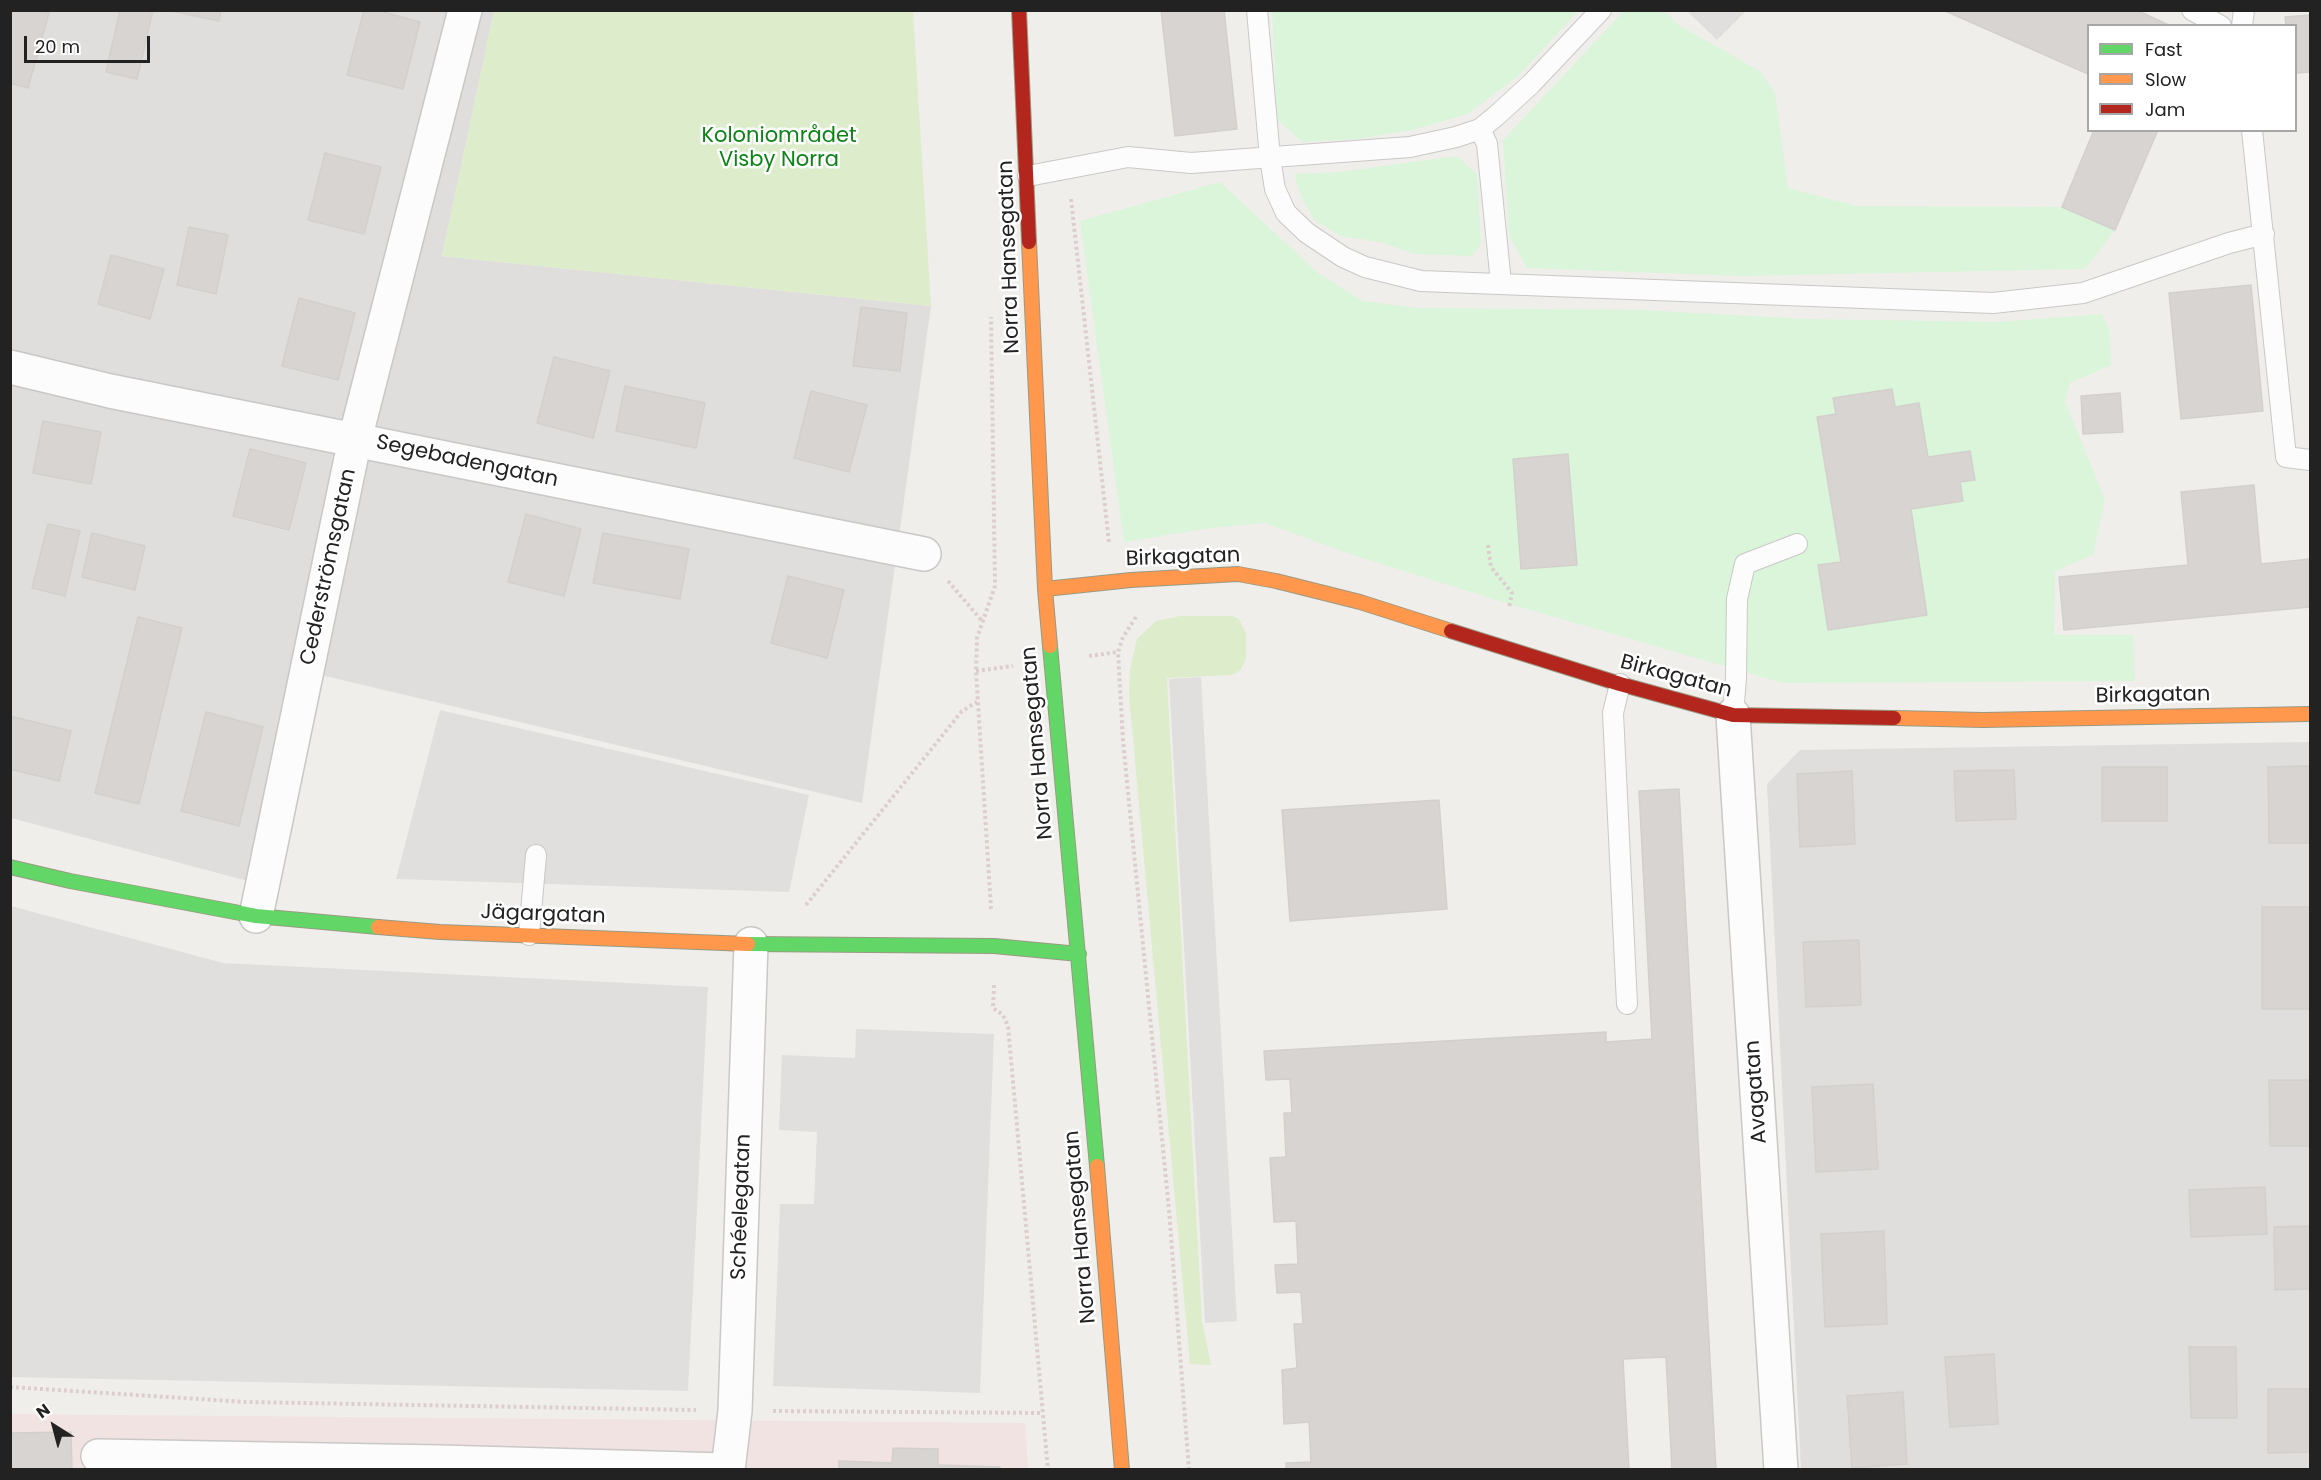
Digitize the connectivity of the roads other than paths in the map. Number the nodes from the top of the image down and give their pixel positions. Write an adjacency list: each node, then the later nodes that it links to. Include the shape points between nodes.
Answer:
1 (465, 10): 14 (street, Cederströmsgatan)
2 (1019, 10): 10 (street, Norra Hansegatan)
3 (1257, 10): 9 (lane)
4 (1601, 10): 7 (lane, via 1531,84)
5 (2192, 10): 6 (lane)
6 (2217, 24)
7 (1480, 129): 9 (lane, via 1410,147); 12 (lane, via 1487,144)
8 (2252, 132): 11 (lane)
9 (1270, 158): 10 (lane, via 1191,163 1128,157); 12 (lane, via 1275,189 1286,213 1343,257 1365,267 1421,281)
10 (1028, 176): 18 (street, Norra Hansegatan)
11 (2264, 234): 12 (lane, via 2083,292 1993,303); 15 (lane, via 2286,457)
12 (1501, 283)
13 (10, 367): 14 (street, Segebadengatan, via 110,391)
14 (355, 439): 17 (street, Segebadengatan); 24 (street, Cederströmsgatan)
15 (2310, 460)
16 (1797, 544): 21 (lane, via 1745,564 1737,599)
17 (924, 554)
18 (1045, 589): 19 (street, Birkagatan, via 1238,574 1360,603); 27 (street, Norra Hansegatan)
19 (1620, 684): 21 (street, Birkagatan); 28 (lane, via 1612,713)
20 (2310, 714): 21 (street, Birkagatan, via 1983,720)
21 (1733, 715): 32 (street, Avagatan)
22 (536, 855): 25 (lane)
23 (10, 867): 24 (street, Jägargatan)
24 (256, 916): 25 (street, Jägargatan, via 440,932)
25 (529, 935): 26 (street, Jägargatan)
26 (751, 944): 27 (street, Jägargatan, via 994,946); 30 (street, Schéelegatan, via 735,1411)
27 (1079, 954): 31 (street, Norra Hansegatan)
28 (1627, 1004)
29 (98, 1456): 30 (street)
30 (726, 1470)
31 (1122, 1470)
32 (1781, 1470)

